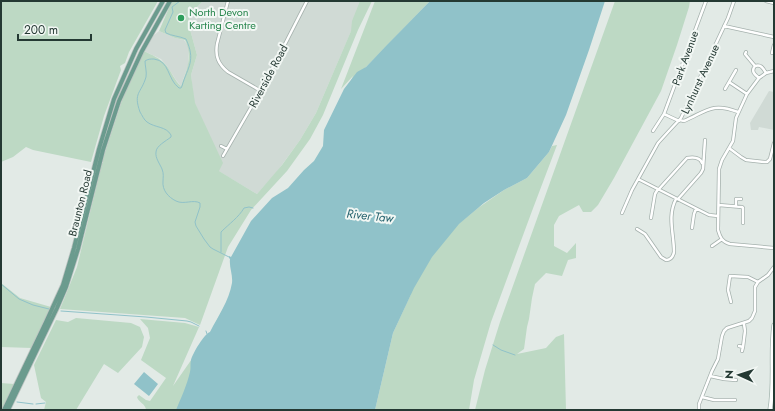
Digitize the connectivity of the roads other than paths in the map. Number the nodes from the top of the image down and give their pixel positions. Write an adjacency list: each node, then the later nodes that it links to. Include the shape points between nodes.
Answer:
1 (163, 1): 65 (main road, Braunton Road, via 136,49 104,129 63,285)
2 (170, 1): 66 (main road, Braunton Road, via 142,51 119,101 66,286)
3 (228, 1): 21 (street, via 216,51 220,65)
4 (307, 1): 21 (street, Riverside Road)
5 (706, 1): 24 (street, Park Avenue)
6 (734, 1): 9 (street, Lynhurst Avenue)
7 (766, 1): 8 (street)
8 (774, 3)
9 (724, 26): 10 (street); 25 (street, Lynhurst Avenue)
10 (774, 37)
11 (774, 45): 13 (street)
12 (746, 52): 14 (street)
13 (772, 53)
14 (755, 66): 17 (street, via 761,66); 18 (street, via 754,73)
15 (736, 70): 19 (street)
16 (774, 71): 17 (street)
17 (766, 73): 18 (street)
18 (759, 78): 22 (street)
19 (729, 82): 20 (street); 22 (street)
20 (725, 89)
21 (261, 91): 33 (street, Riverside Road)
22 (747, 94): 23 (street)
23 (738, 112): 26 (street, via 718,107); 32 (street)
24 (664, 114): 27 (street); 28 (street, Park Avenue)
25 (683, 115): 26 (street); 27 (street, Lynhurst Avenue)
26 (689, 118): 27 (street)
27 (680, 120): 36 (street, Lynhurst Avenue, via 658,143)
28 (653, 131)
29 (705, 140): 35 (street)
30 (774, 143): 32 (street, via 770,160 764,162 746,160)
31 (221, 146): 33 (street)
32 (729, 148): 42 (street, via 719,169)
33 (227, 149): 34 (street, Riverside Road)
34 (223, 156)
35 (703, 166): 37 (street, via 698,158 687,158); 38 (street, via 701,173)
36 (638, 179): 37 (street); 45 (street, Lynhurst Avenue)
37 (658, 189): 38 (street); 47 (street)
38 (677, 199): 44 (street); 50 (street, via 673,204 671,224 674,252 667,260 661,257 647,236)
39 (732, 199): 40 (street)
40 (736, 199): 41 (street); 43 (street)
41 (741, 199)
42 (719, 205): 43 (street); 46 (street)
43 (736, 206): 48 (street, via 743,208)
44 (696, 209): 46 (street); 49 (street)
45 (622, 213)
46 (718, 216): 51 (street, via 718,230)
47 (651, 218)
48 (743, 222)
49 (692, 228)
50 (637, 229)
51 (722, 239): 52 (street); 53 (street, via 730,244)
52 (712, 246)
53 (774, 248)
54 (774, 267): 55 (street)
55 (758, 282): 56 (street, via 748,277 730,276 728,290); 57 (street, via 755,287 755,311 752,318)
56 (731, 302)
57 (744, 324): 59 (street, via 742,349); 61 (street, via 724,331 718,359)
58 (774, 325): 60 (main road)
59 (738, 346)
60 (773, 352): 68 (main road, via 773,393)
61 (710, 376): 62 (street); 63 (street)
62 (736, 380)
63 (702, 397): 64 (street); 67 (street)
64 (735, 400)
65 (4, 410)
66 (8, 410)
67 (698, 410)
68 (770, 410)

